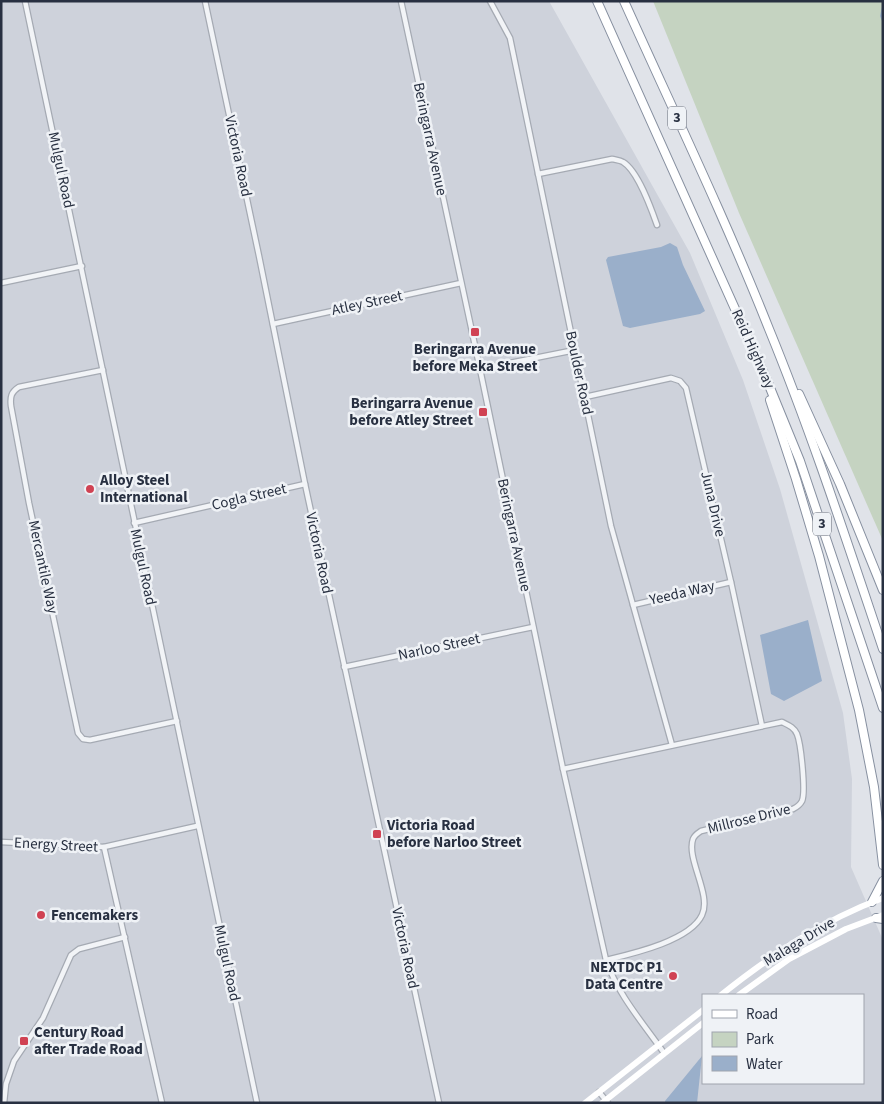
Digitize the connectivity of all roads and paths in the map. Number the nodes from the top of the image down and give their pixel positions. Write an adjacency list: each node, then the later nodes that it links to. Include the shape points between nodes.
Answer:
1 (25, 1): 11 (street, Mulgul Road)
2 (205, 1): 14 (street, Victoria Road)
3 (401, 1): 13 (street, Beringarra Avenue)
4 (490, 1): 9 (street, Boulder Road, via 510,38)
5 (593, 1): 8 (highway)
6 (597, 1): 8 (highway, Reid Highway / 3)
7 (624, 1): 15 (highway, Reid Highway / 3)
8 (655, 133): 16 (highway, Reid Highway / 3)
9 (538, 174): 10 (street, via 612,159 622,160 648,200); 17 (street, Boulder Road)
10 (657, 225)
11 (82, 266): 12 (street); 19 (street, Mulgul Road)
12 (1, 282)
13 (461, 283): 14 (street, Atley Street); 18 (street, Beringarra Avenue)
14 (273, 324): 21 (street, Victoria Road)
15 (769, 328): 24 (highway, via 840,484); 27 (highway, Reid Highway / 3, via 829,488)
16 (751, 344): 29 (highway, Reid Highway / 3, via 800,461); 36 (highway, via 796,478 859,710)
17 (575, 350): 18 (street); 20 (street, Boulder Road)
18 (480, 369): 26 (street, Beringarra Avenue)
19 (103, 370): 22 (street, Mulgul Road); 30 (street, Mercantile Way, via 19,387 10,398 78,733 90,740)
20 (584, 397): 23 (street, Juna Drive, via 671,378 680,380 686,388); 25 (street, Boulder Road, via 611,526)
21 (305, 484): 22 (street, Cogla Street); 28 (street, Victoria Road)
22 (134, 523): 30 (street, Mulgul Road)
23 (731, 582): 25 (street, Yeeda Way); 31 (street, Juna Drive)
24 (883, 590)
25 (633, 605): 32 (street, Boulder Road)
26 (533, 627): 28 (street, Narloo Street); 33 (street, Beringarra Avenue)
27 (883, 649)
28 (344, 667): 56 (street, Victoria Road)
29 (883, 708)
30 (177, 721): 34 (street, Mulgul Road)
31 (762, 726): 32 (street, Millrose Drive); 44 (street, Millrose Drive, via 782,722 797,734 804,786 802,801 793,809 701,831 694,838 692,847 704,899 702,916 697,923 651,949)
32 (672, 745): 33 (street, Millrose Drive)
33 (563, 769): 44 (street, Beringarra Avenue)
34 (198, 826): 37 (street, Energy Street); 55 (street, Mulgul Road)
35 (1, 842): 37 (street, Energy Street)
36 (882, 844): 38 (highway)
37 (104, 847): 43 (street)
38 (883, 865)
39 (883, 881): 41 (highway)
40 (883, 898): 41 (main road, Malaga Drive)
41 (872, 902): 45 (main road, Malaga Drive, via 779,952)
42 (880, 917): 46 (main road, Malaga Drive, via 789,959)
43 (125, 937): 53 (street, via 79,949 71,955 43,1018 14,1060); 54 (street)
44 (606, 960): 49 (street, Beringarra Avenue, via 622,995)
45 (722, 994)
46 (740, 994)
47 (702, 1011): 49 (main road)
48 (702, 1024): 50 (main road)
49 (658, 1045): 50 (street, Beringarra Avenue); 51 (main road)
50 (664, 1053): 52 (main road)
51 (599, 1092): 52 (street); 57 (main road)
52 (605, 1102)
53 (4, 1103)
54 (162, 1103)
55 (257, 1103)
56 (439, 1103)
57 (585, 1103)

